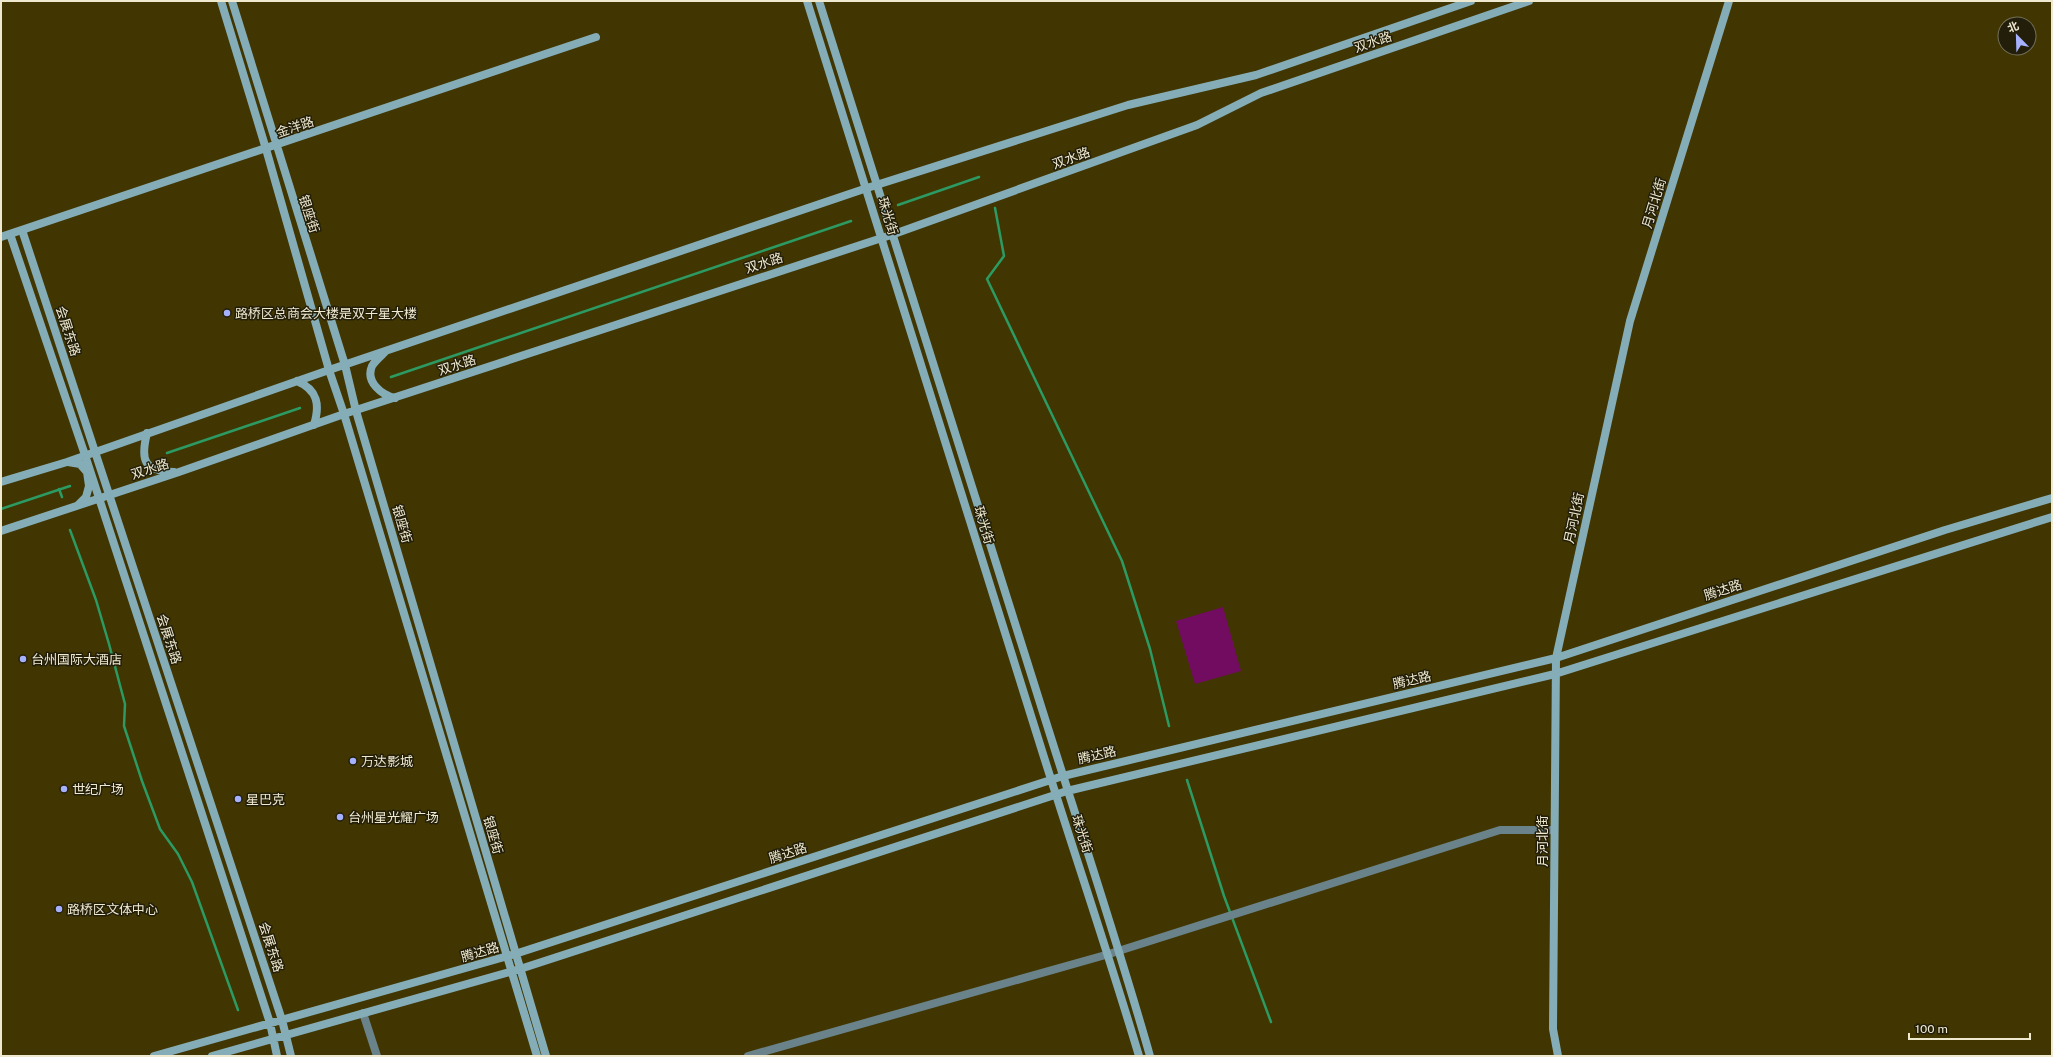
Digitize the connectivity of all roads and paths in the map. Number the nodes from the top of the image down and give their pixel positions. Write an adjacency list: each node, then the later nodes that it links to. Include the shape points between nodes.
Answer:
1 (221, 1): 10 (main road, 银座街)
2 (232, 1): 9 (main road, 银座街)
3 (806, 1): 12 (main road, 珠光街)
4 (819, 1): 11 (main road, 珠光街)
5 (1471, 1): 11 (main road, 双水路, via 1256,75 1128,105)
6 (1529, 1): 15 (main road, 双水路, via 1261,93 1197,125)
7 (1729, 1): 38 (main road, 月河北街, via 1630,321)
8 (596, 37): 9 (main road, 金洋路)
9 (275, 146): 10 (main road, 金洋路); 19 (main road, 银座街)
10 (266, 149): 13 (main road, 金洋路); 20 (main road, 银座街)
11 (878, 185): 12 (main road, 双水路); 15 (main road, 珠光街)
12 (867, 188): 16 (main road, 珠光街); 18 (main road, 双水路)
13 (22, 230): 14 (main road, 金洋路); 27 (main road, 会展东路)
14 (10, 234): 17 (main road, 金洋路); 28 (main road, 会展东路)
15 (894, 234): 16 (main road, 双水路); 40 (main road, 珠光街)
16 (882, 236): 22 (main road, 双水路); 41 (main road, 珠光街)
17 (1, 237)
18 (386, 351): 19 (main road, 双水路); 22 (main road, via 372,366 371,376 375,388 387,396)
19 (345, 365): 20 (main road, 双水路); 23 (main road, 银座街)
20 (329, 370): 21 (main road, 双水路); 24 (main road, 银座街)
21 (297, 381): 25 (main road, via 313,392 318,410); 26 (main road, 双水路)
22 (396, 398): 23 (main road, 双水路)
23 (356, 411): 24 (main road, 双水路); 47 (main road, 银座街)
24 (344, 414): 25 (main road, 双水路); 47 (main road, 银座街)
25 (314, 425): 30 (main road, 双水路)
26 (147, 433): 27 (main road, 双水路); 30 (main road, via 143,455 148,464 156,470)
27 (95, 451): 28 (main road, 双水路); 32 (main road, 会展东路)
28 (85, 455): 29 (main road, 双水路); 34 (main road, 会展东路)
29 (67, 462): 31 (main road, 双水路); 35 (main road, via 80,464 87,472 89,486 86,497)
30 (179, 472): 32 (main road, 双水路)
31 (1, 482)
32 (109, 495): 34 (main road, 双水路); 50 (main road, 会展东路)
33 (2052, 498): 38 (main road, 腾达路, via 1945,530)
34 (99, 499): 35 (main road, 双水路); 51 (main road, 会展东路)
35 (76, 507): 37 (main road, 双水路)
36 (2052, 517): 39 (main road)
37 (1, 531)
38 (1556, 658): 39 (main road, 月河北街); 40 (main road, 腾达路)
39 (1556, 674): 42 (main road); 44 (main road, 月河北街)
40 (1063, 776): 41 (main road, 腾达路); 42 (main road, 珠光街)
41 (1051, 780): 43 (main road, 珠光街); 47 (main road, 腾达路)
42 (1067, 791): 43 (main road); 45 (main road, 珠光街)
43 (1056, 794): 46 (main road, 珠光街); 48 (main road)
44 (1554, 830): 45 (street, via 1500,830); 64 (main road, 月河北街, via 1553,1029)
45 (1120, 950): 46 (street); 63 (main road, 珠光街)
46 (1109, 954): 61 (street); 62 (main road, 珠光街)
47 (512, 955): 48 (main road, 银座街); 50 (main road, 腾达路)
48 (516, 970): 49 (main road); 59 (main road); 60 (main road, 银座街)
49 (363, 1013): 52 (main road); 58 (street)
50 (282, 1020): 51 (main road, 腾达路); 52 (main road, 会展东路)
51 (270, 1023): 53 (main road, 会展东路); 54 (main road, 腾达路)
52 (287, 1034): 53 (main road); 57 (main road, 会展东路)
53 (273, 1039): 55 (main road); 56 (main road, 会展东路)
54 (154, 1056)
55 (212, 1056)
56 (277, 1056)
57 (291, 1056)
58 (377, 1056)
59 (537, 1056)
60 (546, 1056)
61 (748, 1056)
62 (1139, 1056)
63 (1150, 1056)
64 (1558, 1056)

